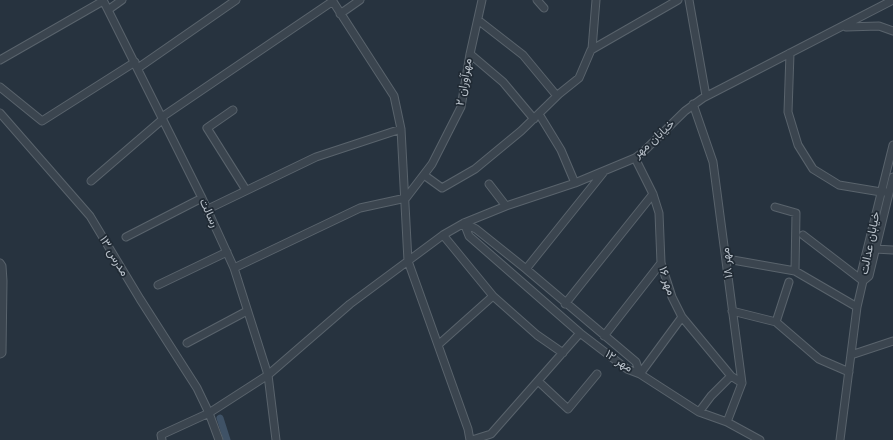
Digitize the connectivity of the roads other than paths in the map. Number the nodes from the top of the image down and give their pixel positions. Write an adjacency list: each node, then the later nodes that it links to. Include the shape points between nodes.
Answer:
1 (103, 0): 13 (street, رسالت); 21 (street)
2 (122, 0): 13 (street)
3 (236, 0): 22 (street)
4 (360, 0): 14 (street)
5 (482, 0): 15 (street, مهرآوران ۲)
6 (537, 0): 12 (street)
7 (596, 0): 18 (street)
8 (678, 0): 18 (street)
9 (689, 0): 25 (street)
10 (893, 0): 16 (street, خیابان مهر)
11 (332, 1): 14 (street); 30 (street)
12 (544, 8)
13 (108, 10): 22 (street, رسالت)
14 (340, 14): 31 (street, via 394,96)
15 (478, 20): 20 (street, مهرآوران ۲); 24 (street, via 523,55)
16 (842, 28): 17 (street, via 879,26); 19 (street, خیابان مهر)
17 (893, 31)
18 (592, 49): 24 (street, via 579,78)
19 (790, 53): 25 (street, خیابان مهر); 41 (street, via 788,112 798,145 813,169 838,185)
20 (470, 54): 29 (street, via 503,82); 35 (street, مهرآوران ۲, via 461,107)
21 (0, 60)
22 (136, 65): 23 (street, via 42,121); 30 (street, رسالت)
23 (0, 87)
24 (557, 96): 29 (street)
25 (706, 96): 26 (street, خیابان مهر)
26 (693, 104): 33 (street, خیابان مهر); 56 (street, مهر ۱۸, via 713,162)
27 (233, 110): 40 (street, via 207,128)
28 (0, 113): 91 (street, مدرس ۱۳, via 90,216 197,388)
29 (536, 116): 35 (street, via 475,169 442,188); 39 (street, via 561,150)
30 (162, 118): 37 (street); 44 (street, رسالت)
31 (401, 129): 40 (street, via 316,157); 45 (street)
32 (893, 145): 41 (street, خیابان عدالت)
33 (635, 158): 34 (street, خیابان مهر); 43 (street, مهر ۱۶)
34 (603, 172): 39 (street, خیابان مهر); 61 (street)
35 (424, 175): 45 (street, مهرآوران ۲)
36 (893, 176): 42 (street, خیابان عدالت)
37 (91, 181)
38 (489, 184): 46 (street)
39 (576, 184): 46 (street, خیابان مهر)
40 (246, 190): 48 (street)
41 (881, 192): 42 (street); 63 (street, خیابان عدالت, via 861,274)
42 (889, 192): 53 (street, خیابان عدالت)
43 (652, 194): 59 (street, مهر ۱۶, via 659,212); 67 (street)
44 (202, 198): 48 (street, رسالت); 52 (street)
45 (406, 198): 57 (street); 60 (street, via 360,208)
46 (506, 206): 49 (street, خیابان مهر)
47 (775, 207): 62 (street, via 796,214)
48 (208, 209): 55 (street, رسالت)
49 (464, 223): 50 (street, خیابان مهر); 61 (street, مهر ۱۲, via 476,229); 74 (street, مهر ۱۲, via 469,236)
50 (443, 235): 57 (street, خیابان مهر); 66 (street)
51 (803, 235): 63 (street)
52 (126, 237)
53 (875, 249): 54 (street); 63 (street, خیابان عدالت, via 869,276)
54 (893, 250)
55 (227, 252): 60 (street, رسالت); 65 (street)
56 (727, 259): 62 (street); 70 (street, مهر ۱۸)
57 (408, 261): 79 (street); 86 (street, خیابان مهر, via 350,304)
58 (0, 263): 81 (street, via 3,282)
59 (661, 263): 72 (street, مهر ۱۶, via 672,298); 76 (street)
60 (234, 268): 69 (street, رسالت)
61 (526, 269): 67 (street, مهر ۱۲)
62 (795, 271): 68 (street)
63 (863, 281): 68 (street)
64 (789, 282): 73 (street)
65 (158, 285)
66 (494, 296): 79 (street); 80 (street, via 537,335)
67 (565, 304): 71 (street, مهر ۱۲)
68 (857, 307): 82 (street)
69 (247, 311): 78 (street); 86 (street, رسالت)
70 (732, 311): 73 (street); 89 (street, مهر ۱۸)
71 (577, 313): 74 (street); 76 (street, مهر ۱۲)
72 (682, 317): 85 (street); 87 (street, مهر ۱۶)
73 (776, 322): 83 (street, via 819,360)
74 (568, 323): 75 (street, مهر ۱۲)
75 (580, 333): 80 (street); 85 (street, مهر ۱۲, via 627,369)
76 (604, 336): 85 (street, مهر ۱۲, via 636,362)
77 (893, 340): 82 (street)
78 (188, 343)
79 (438, 345): 96 (street)
80 (563, 353): 88 (street)
81 (0, 354)
82 (851, 356): 83 (street)
83 (849, 372): 98 (street)
84 (597, 374): 88 (street, via 568,409)
85 (640, 374): 90 (street)
86 (268, 375): 91 (street, خیابان مهر); 95 (street, رسالت)
87 (731, 376): 89 (street, مهر ۱۶); 90 (street)
88 (538, 381): 96 (street, via 491,434)
89 (742, 383): 92 (street, مهر ۱۸)
90 (699, 412): 92 (street)
91 (209, 413): 93 (street, خیابان مهر, via 161,435); 94 (street, مدرس ۱۳)
92 (727, 422): 97 (street)
93 (162, 440)
94 (218, 440)
95 (276, 440)
96 (471, 440)
97 (760, 440)
98 (840, 440)

